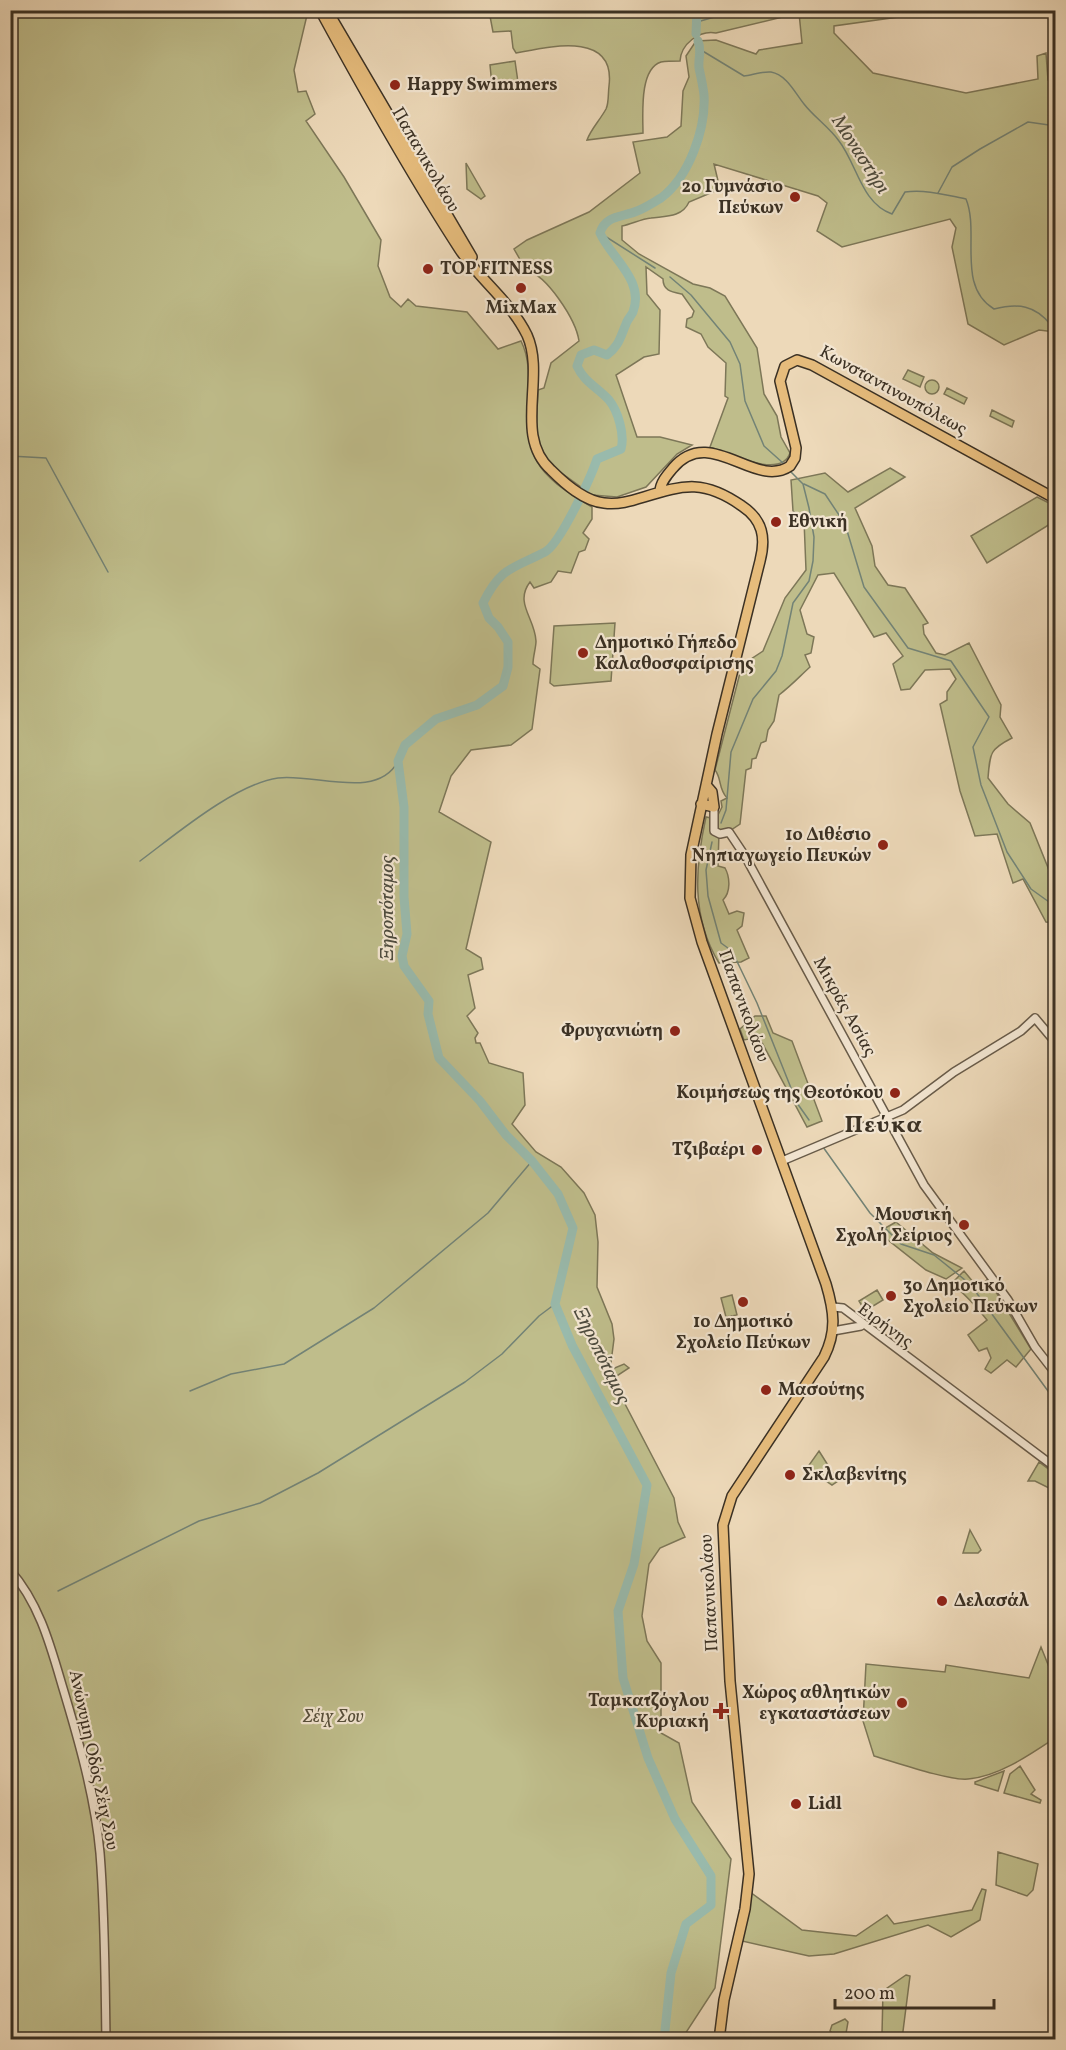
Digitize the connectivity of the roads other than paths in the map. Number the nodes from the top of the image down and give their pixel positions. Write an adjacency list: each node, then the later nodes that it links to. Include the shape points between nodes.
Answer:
1 (320, 10): 3 (main road, Παπανικολάου, via 449,233 470,264)
2 (327, 10): 3 (main road, Παπανικολάου, via 450,222)
3 (494, 289): 4 (main road, Παπανικολάου, via 518,318 531,346 532,424 536,449 546,465 600,503)
4 (660, 492): 5 (main road, Κωνσταντινουπόλεως, via 676,465 697,453 713,453 768,470 787,468 795,458 796,448 780,377 785,366 797,360); 6 (main road, Παπανικολάου, via 692,486 716,490 752,513 763,535)
5 (1056, 499)
6 (708, 797): 8 (street, Μικράς Ασίας, via 714,831 729,832 751,865 784,932); 9 (main road, Παπανικολάου, via 690,861 692,909)
7 (1056, 1043): 8 (street, via 1035,1018 1022,1031)
8 (889, 1117): 9 (street); 13 (street, Μικράς Ασίας, via 927,1189)
9 (782, 1161): 10 (main road, Παπανικολάου)
10 (832, 1307): 11 (street, Ειρήνης); 12 (main road, Παπανικολάου); 14 (street, Ειρήνης, via 845,1310)
11 (861, 1326): 12 (street); 14 (street, Ειρήνης)
12 (833, 1331): 17 (main road, Παπανικολάου, via 820,1363 732,1496 723,1525 730,1682 749,1874)
13 (1056, 1374)
14 (1056, 1469)
15 (10, 1570): 16 (street, Ανώνυμη Οδός Σέιχ Σου, via 32,1601 52,1647 90,1797 99,1852)
16 (106, 2040)
17 (719, 2040)

